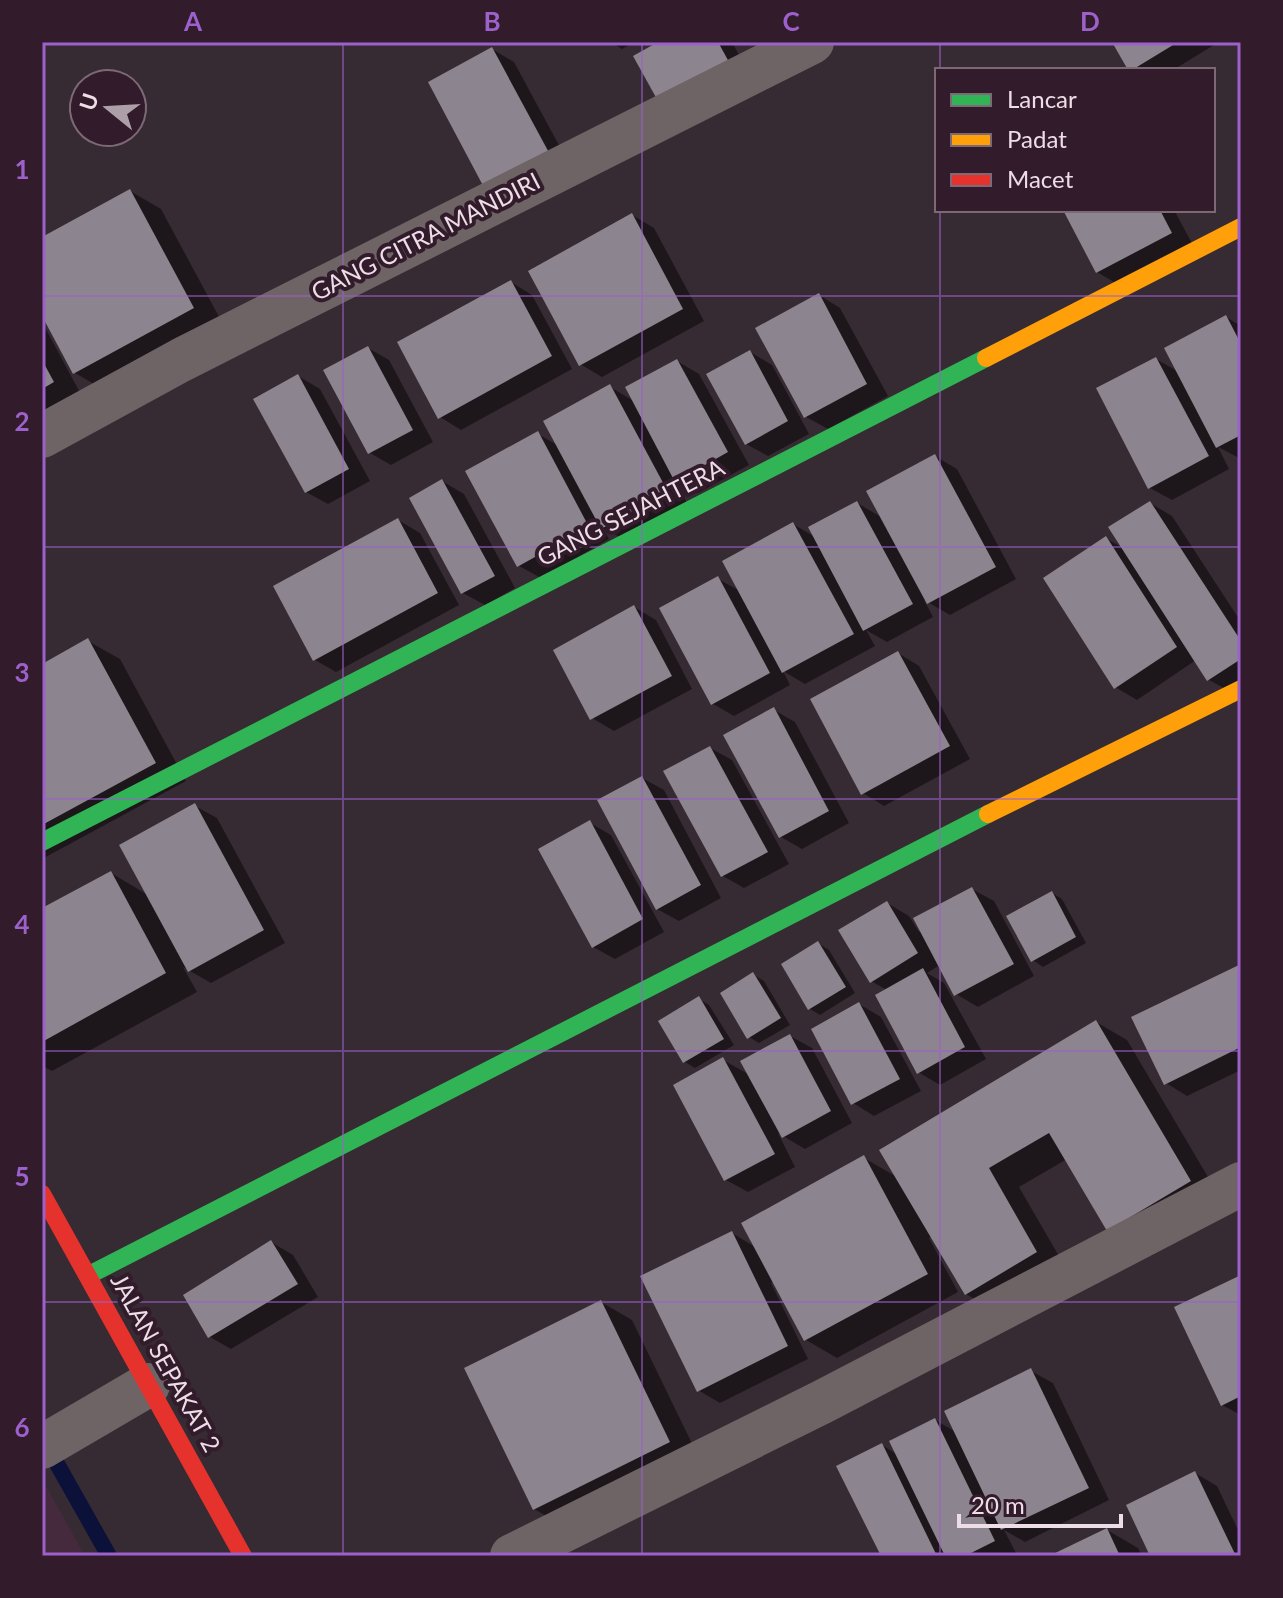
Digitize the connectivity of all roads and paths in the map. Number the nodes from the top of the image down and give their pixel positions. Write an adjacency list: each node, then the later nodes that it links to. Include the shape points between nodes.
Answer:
1 (812, 42): 3 (street, GANG CITRA MANDIRI, via 181,360)
2 (1241, 227): 5 (street, GANG SEJAHTERA)
3 (42, 436)
4 (1241, 689): 8 (street)
5 (42, 842)
6 (1241, 1184): 12 (street)
7 (42, 1194): 8 (street, JALAN SEPAKAT 2)
8 (89, 1275): 9 (street, JALAN SEPAKAT 2)
9 (148, 1385): 10 (street); 11 (street, JALAN SEPAKAT 2)
10 (42, 1447)
11 (243, 1556)
12 (512, 1556)

